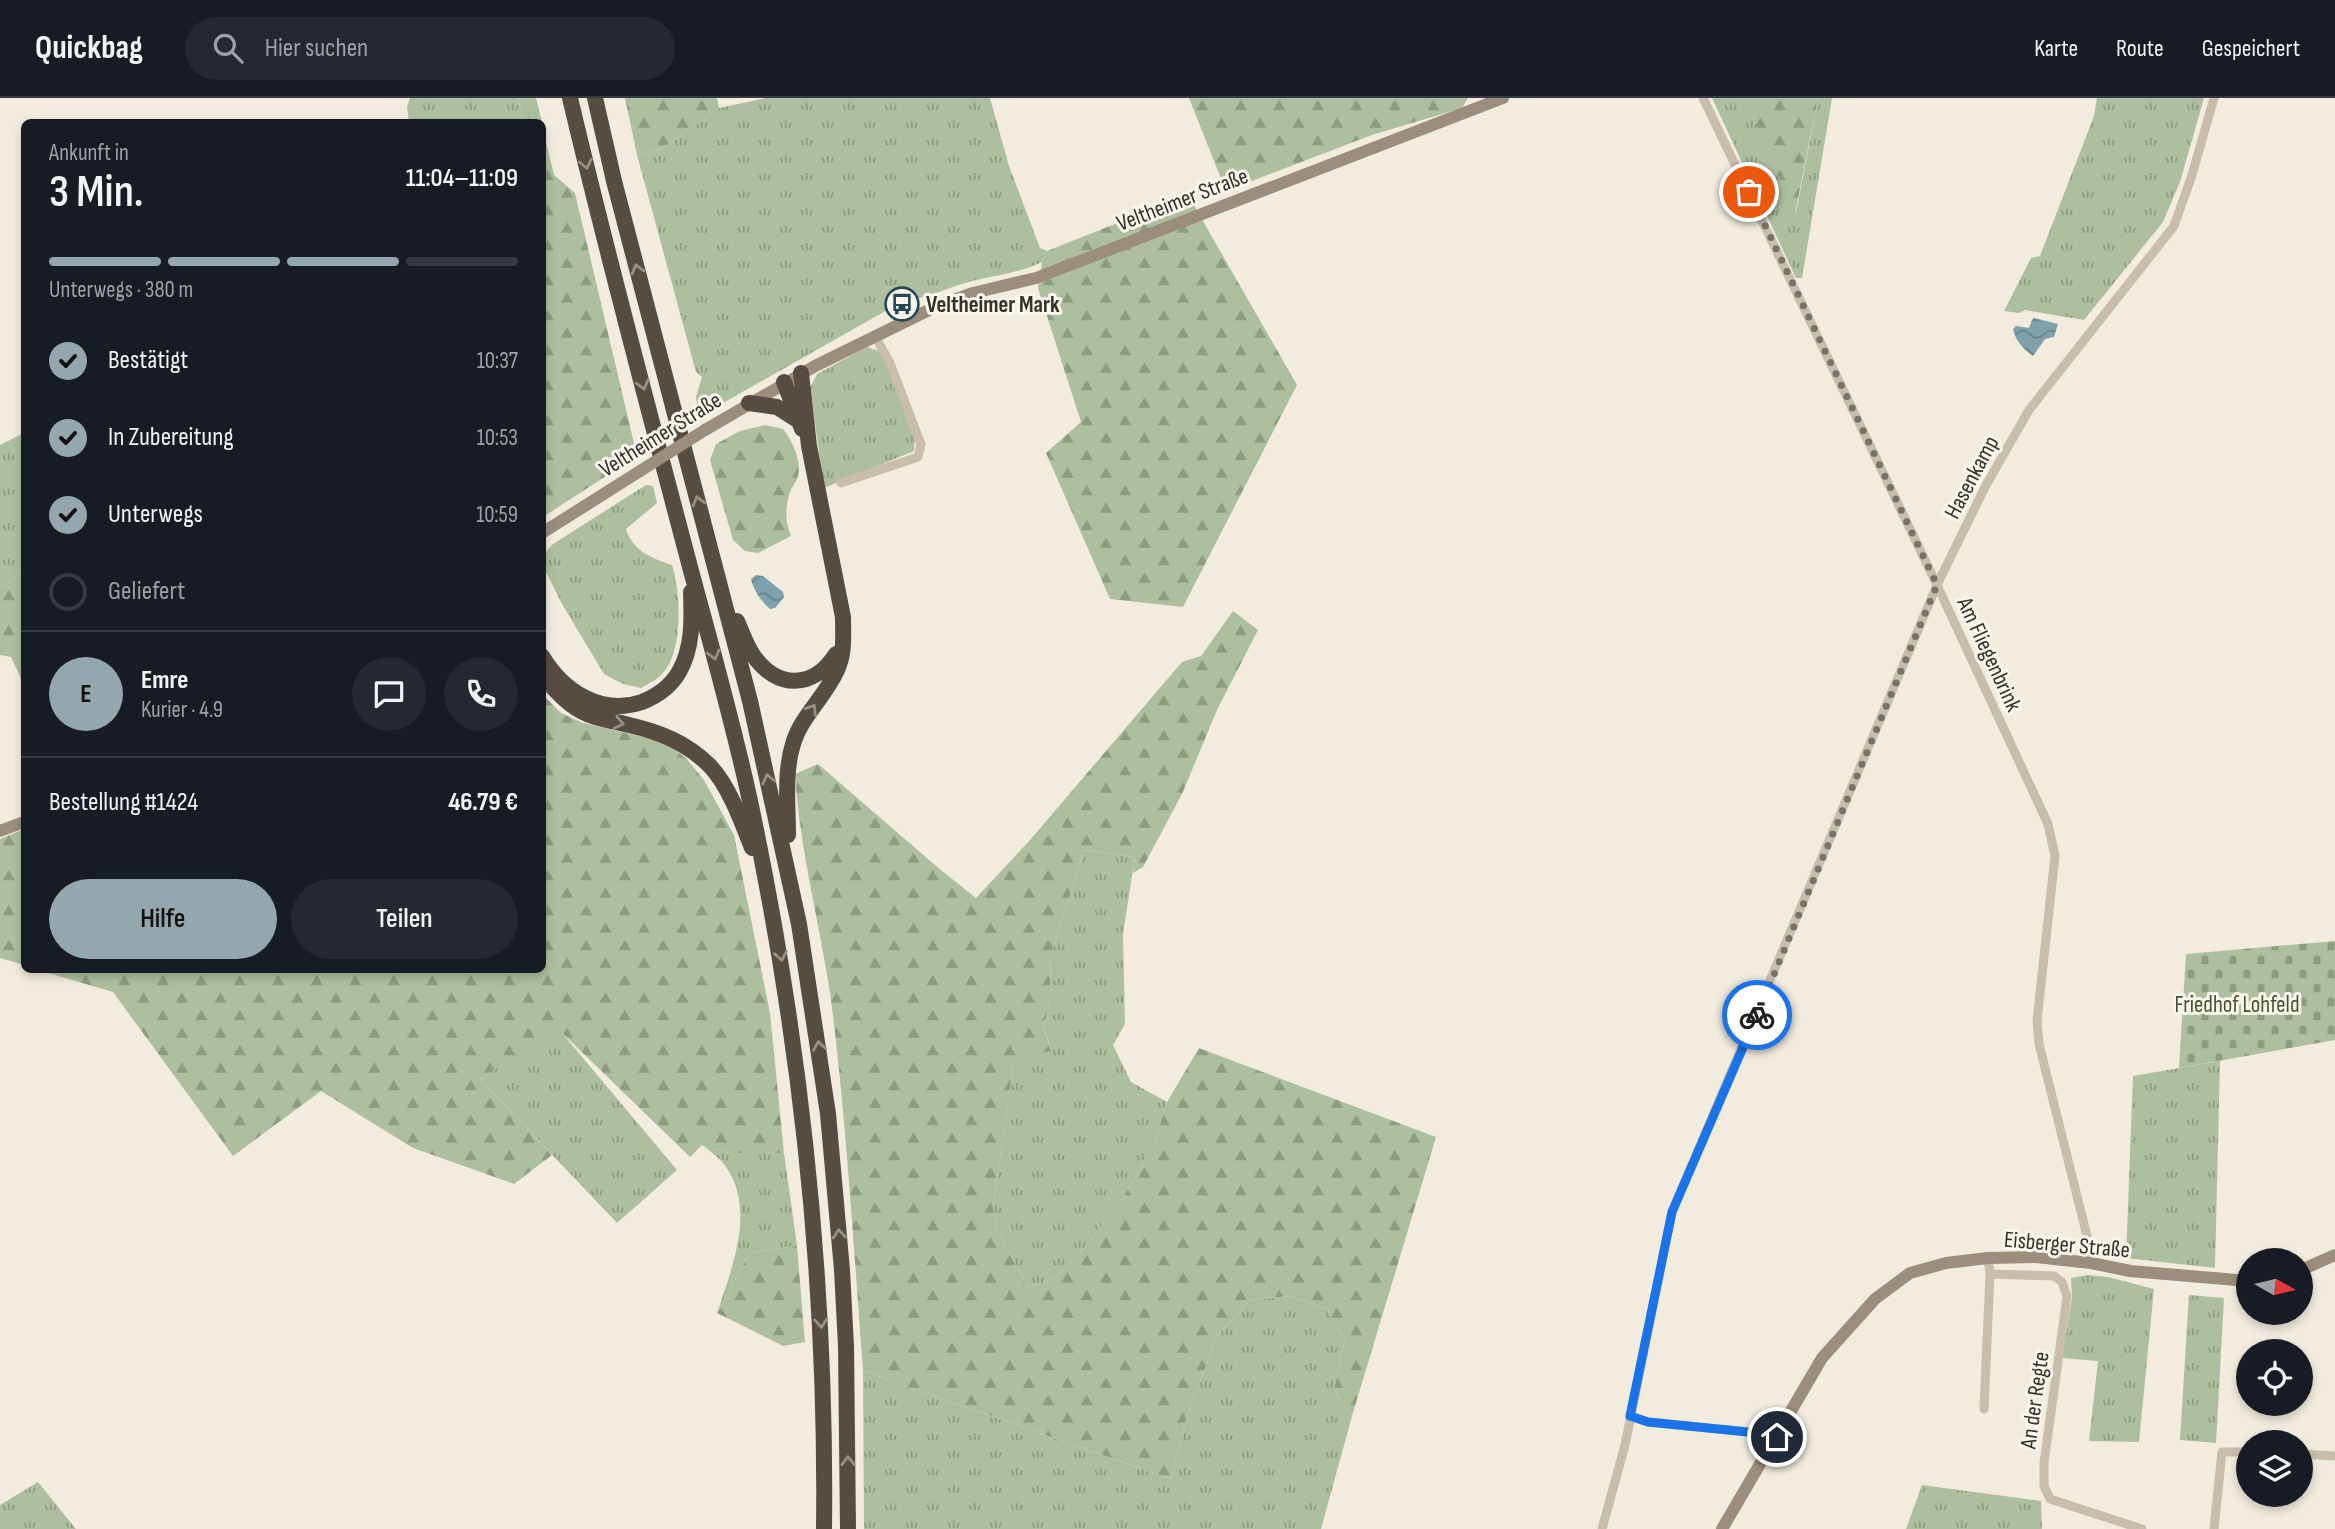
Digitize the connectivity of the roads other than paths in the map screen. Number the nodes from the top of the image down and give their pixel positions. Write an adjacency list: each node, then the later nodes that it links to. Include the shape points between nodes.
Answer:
1 (570, 98): 14 (highway, one-way to 14)
2 (595, 98): 15 (highway, one-way to 2)
3 (1503, 98): 6 (main road, Veltheimer Straße, via 1035,278 935,307)
4 (1703, 98): 16 (street, Am Fliegenbrink)
5 (2214, 98): 16 (street, Hasenkamp, via 2174,226 2029,410)
6 (876, 336): 7 (main road, Veltheimer Straße); 12 (street, via 921,452 918,457)
7 (801, 373): 8 (main road, Veltheimer Straße); 11 (highway)
8 (784, 382): 9 (main road, Veltheimer Straße); 10 (highway)
9 (749, 403): 10 (highway, via 777,407); 13 (main road, Veltheimer Straße, bridge)
10 (799, 421): 11 (highway)
11 (809, 446): 17 (highway)
12 (841, 482)
13 (546, 530)
14 (690, 565): 18 (highway, via 688,652 679,674 665,690 638,703 608,706 580,695); 23 (highway, one-way to 23)
15 (715, 567): 17 (highway, via 751,653 772,675 787,681 807,680 827,668 836,654); 22 (highway, one-way to 15)
16 (1937, 585): 26 (street, Am Fliegenbrink, via 2048,824 2055,856 2037,1021 2039,1044); 31 (street, Hasenkamp, via 1672,1212)
17 (843, 617): 22 (highway, one-way to 17, via 787,771 802,724 837,671)
18 (546, 661)
19 (546, 680): 23 (highway, one-way to 23, via 585,713 676,740 712,768 737,809)
20 (21, 823): 21 (main road)
21 (0, 831)
22 (789, 869): 37 (highway, one-way to 22, via 846,1346 836,1196 815,1019)
23 (768, 889): 36 (highway, one-way to 36, via 792,1024 813,1204 823,1349)
24 (2335, 1255): 27 (main road)
25 (1988, 1258): 26 (main road, Eisberger Straße); 28 (street); 32 (main road, Eisberger Straße, via 1910,1273 1875,1299 1822,1357)
26 (2091, 1263): 29 (main road, Eisberger Straße)
27 (2314, 1264)
28 (1990, 1274): 30 (street); 40 (street, An der Regte, via 2054,1276 2065,1288 2045,1463 2044,1486 2050,1499)
29 (2236, 1280)
30 (1984, 1409)
31 (1630, 1416): 32 (street); 38 (street, Hasenkamp)
32 (1777, 1437): 39 (main road, Eisberger Straße)
33 (2236, 1452): 41 (street, via 2222,1452)
34 (2313, 1455): 35 (street)
35 (2335, 1456)
36 (824, 1529)
37 (848, 1529)
38 (1602, 1529)
39 (1722, 1529)
40 (2142, 1529)
41 (2214, 1529)

